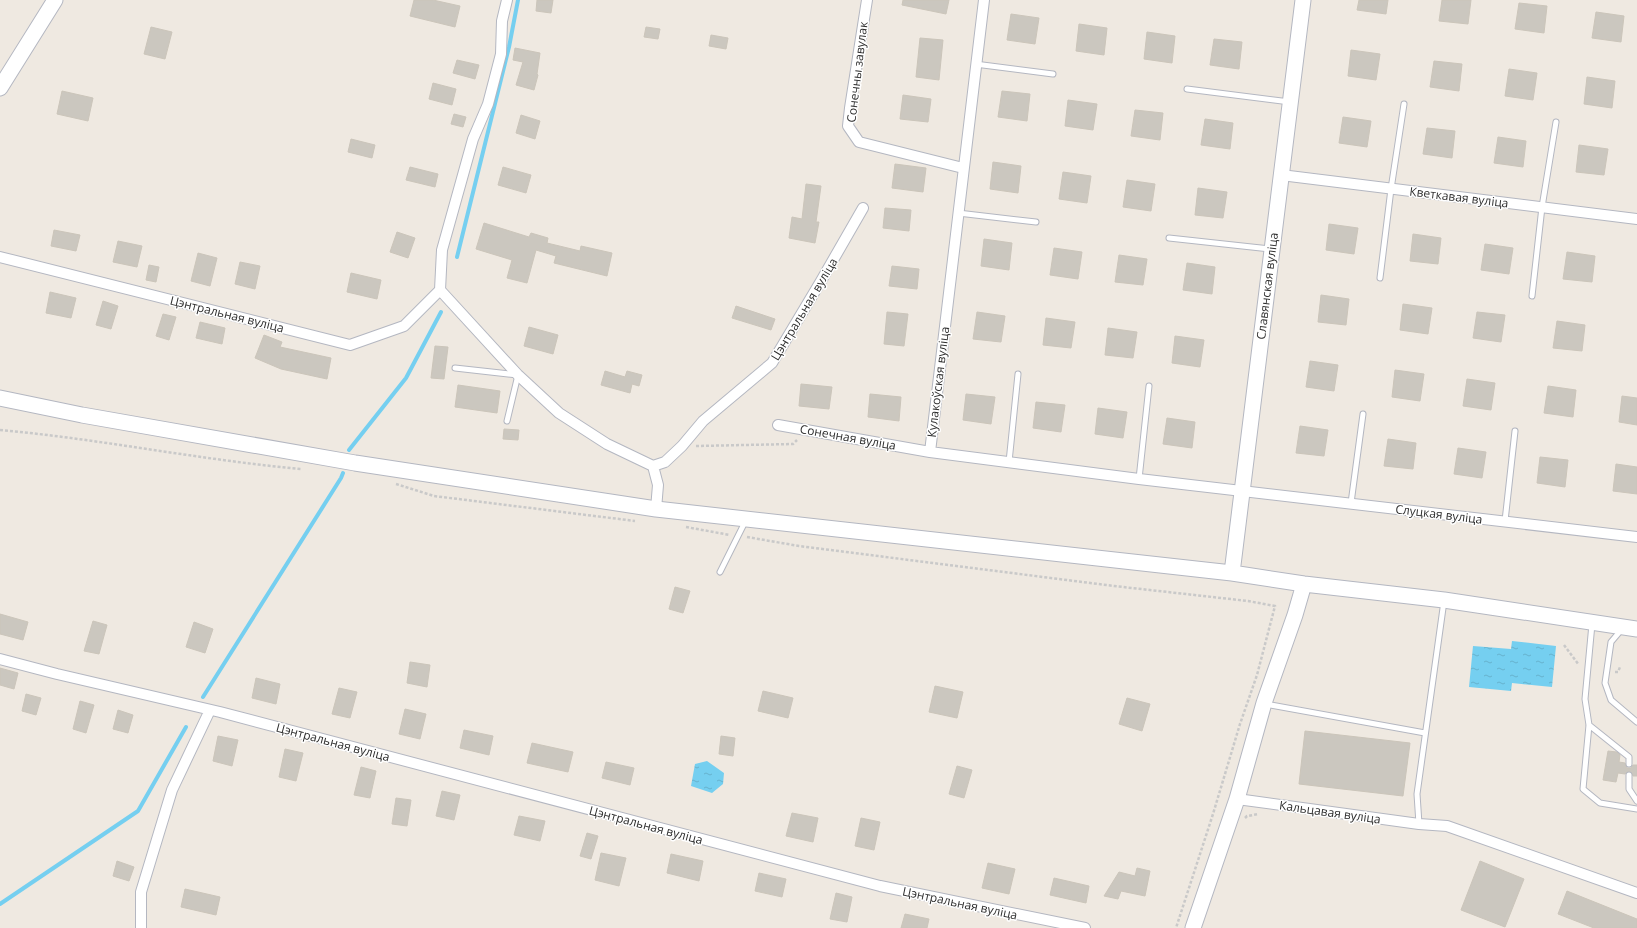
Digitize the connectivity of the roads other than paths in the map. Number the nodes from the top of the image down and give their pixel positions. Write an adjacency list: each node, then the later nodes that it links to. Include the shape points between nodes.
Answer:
1 (55, 0): 8 (main road)
2 (507, 0): 25 (street, via 502,21 501,54 488,104 473,139 442,250)
3 (867, 0): 13 (street, Сонечны завулак, via 848,126 859,142)
4 (984, 0): 6 (street, Кулакоўская вуліца)
5 (1303, 0): 10 (main road, Славянская вуліца)
6 (975, 64): 7 (lane); 13 (street, Кулакоўская вуліца)
7 (1053, 74)
8 (0, 88)
9 (1187, 89): 10 (lane)
10 (1291, 103): 14 (main road, Славянская вуліца)
11 (1404, 104): 15 (lane)
12 (1556, 122): 16 (lane)
13 (963, 168): 18 (street, Кулакоўская вуліца)
14 (1281, 175): 15 (street, Кветкавая вуліца); 22 (main road, Славянская вуліца)
15 (1390, 189): 16 (street, Кветкавая вуліца); 24 (lane)
16 (1542, 207): 19 (street, Кветкавая вуліца); 26 (lane)
17 (863, 208): 38 (street, Цэнтральная вуліца, via 772,363 703,421 665,462)
18 (958, 213): 20 (lane); 36 (street, Кулакоўская вуліца)
19 (1637, 219)
20 (1036, 222)
21 (1169, 238): 22 (lane)
22 (1271, 249): 40 (main road, Славянская вуліца)
23 (0, 257): 25 (street, Цэнтральная вуліца, via 350,345 404,326)
24 (1380, 278)
25 (440, 290): 29 (street)
26 (1532, 296)
27 (455, 368): 29 (lane)
28 (1018, 374): 37 (lane)
29 (518, 375): 33 (lane); 38 (street, via 559,413 607,444)
30 (1149, 386): 39 (lane)
31 (0, 398): 42 (main road, via 82,416 355,463)
32 (1363, 414): 41 (lane)
33 (508, 421)
34 (778, 425): 36 (street, Сонечная вуліца)
35 (1515, 431): 44 (lane)
36 (930, 452): 37 (street, Кулакоўская вуліца)
37 (1009, 462): 39 (street, Кулакоўская вуліца)
38 (653, 466): 42 (street, via 658,485)
39 (1139, 479): 40 (street, Кулакоўская вуліца)
40 (1242, 491): 41 (street, Слуцкая вуліца); 47 (main road, Славянская вуліца)
41 (1351, 503): 44 (street, Слуцкая вуліца)
42 (656, 508): 43 (main road)
43 (746, 519): 46 (lane); 47 (main road)
44 (1505, 521): 45 (street, Слуцкая вуліца)
45 (1637, 537)
46 (720, 572)
47 (1232, 573): 48 (main road)
48 (1304, 584): 49 (main road); 53 (main road)
49 (1444, 600): 50 (main road); 57 (lane)
50 (1592, 623): 51 (main road); 56 (lane, via 1585,699)
51 (1631, 628): 55 (lane, via 1611,642 1605,683 1611,700)
52 (0, 659): 54 (street, Цэнтральная вуліца)
53 (1264, 704): 57 (lane); 60 (main road)
54 (210, 710): 66 (street, via 172,790 141,892); 67 (street, Цэнтральная вуліца, via 880,886)
55 (1637, 722)
56 (1589, 725): 58 (lane, via 1629,756); 62 (lane, via 1583,789 1600,803)
57 (1425, 733): 63 (lane, via 1417,794)
58 (1629, 764)
59 (1629, 775): 61 (lane, via 1629,789)
60 (1237, 799): 63 (street, Кальцавая вуліца); 65 (main road)
61 (1637, 801)
62 (1637, 809)
63 (1419, 824): 64 (street, Кальцавая вуліца, via 1447,826)
64 (1637, 893)
65 (1195, 924)
66 (141, 928)
67 (1085, 928)

